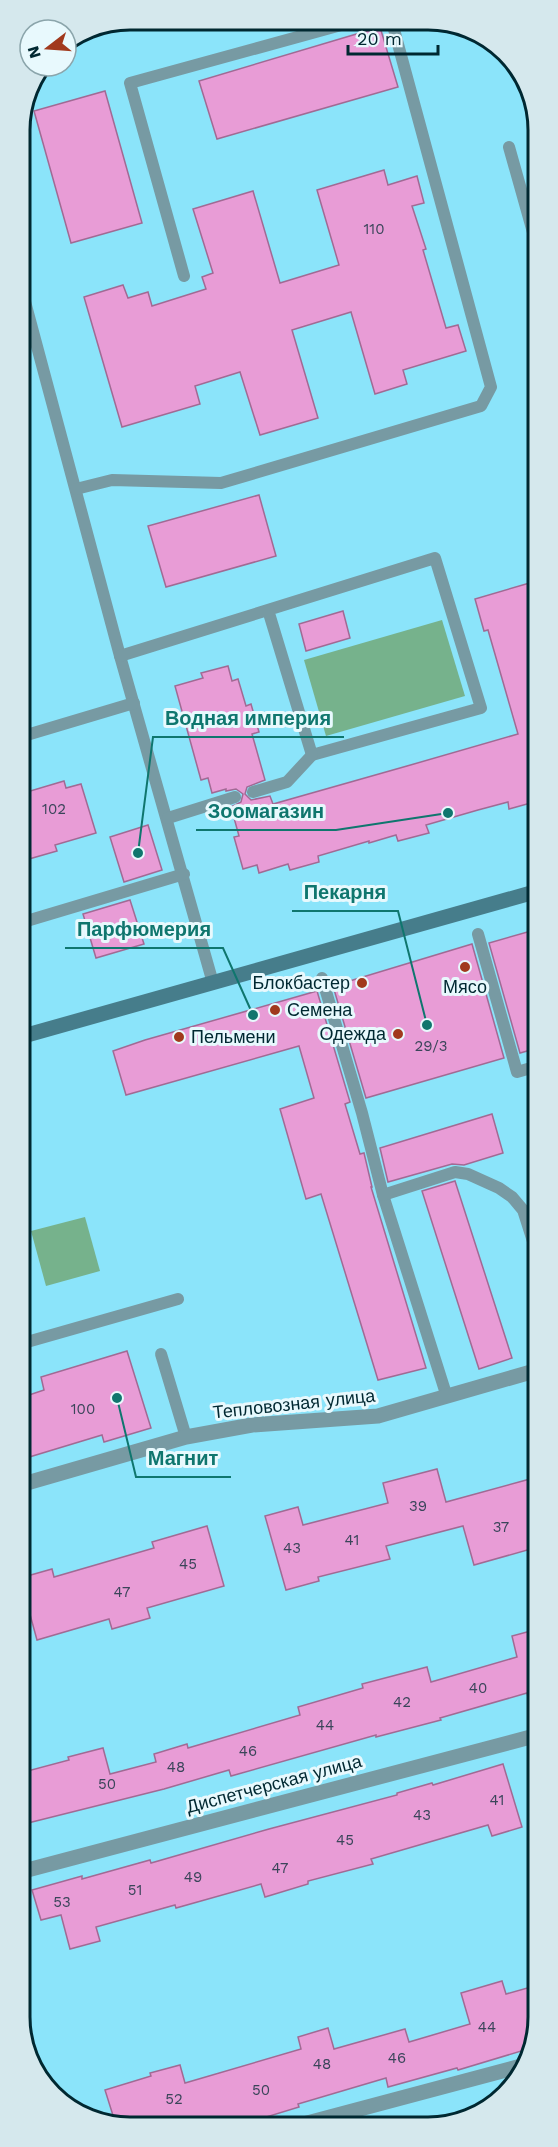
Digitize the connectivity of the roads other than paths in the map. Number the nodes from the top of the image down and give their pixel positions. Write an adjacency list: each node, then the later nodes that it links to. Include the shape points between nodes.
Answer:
1 (323, 30): 5 (lane, via 130,83)
2 (394, 30): 7 (lane, via 490,387 480,406 221,483 112,480)
3 (509, 147): 4 (lane)
4 (528, 214)
5 (184, 276)
6 (30, 320): 7 (lane)
7 (76, 489): 9 (lane)
8 (268, 610): 9 (lane); 12 (lane); 12 (lane, via 435,558 481,708)
9 (120, 656): 10 (lane)
10 (134, 703): 11 (lane); 15 (lane)
11 (30, 734)
12 (312, 755): 13 (lane, via 287,782)
13 (254, 792)
14 (236, 797): 15 (lane)
15 (168, 818): 16 (lane)
16 (184, 874): 18 (lane); 21 (lane)
17 (528, 894): 21 (street)
18 (30, 920)
19 (477, 934): 23 (lane, via 517,1072)
20 (322, 978): 24 (lane)
21 (213, 983): 22 (street)
22 (30, 1034)
23 (528, 1069)
24 (383, 1195): 25 (lane, via 455,1172 468,1174 512,1197 523,1210); 30 (lane)
25 (528, 1226)
26 (178, 1299): 27 (lane)
27 (30, 1341)
28 (161, 1354): 31 (lane)
29 (528, 1373): 30 (street, Тепловозная улица)
30 (447, 1397): 31 (street, Тепловозная улица, via 378,1416 252,1425)
31 (186, 1437): 32 (street, Тепловозная улица)
32 (30, 1482)
33 (528, 1737): 34 (street, Диспетчерская улица)
34 (30, 1869)
35 (514, 2068): 36 (street)
36 (330, 2117)

